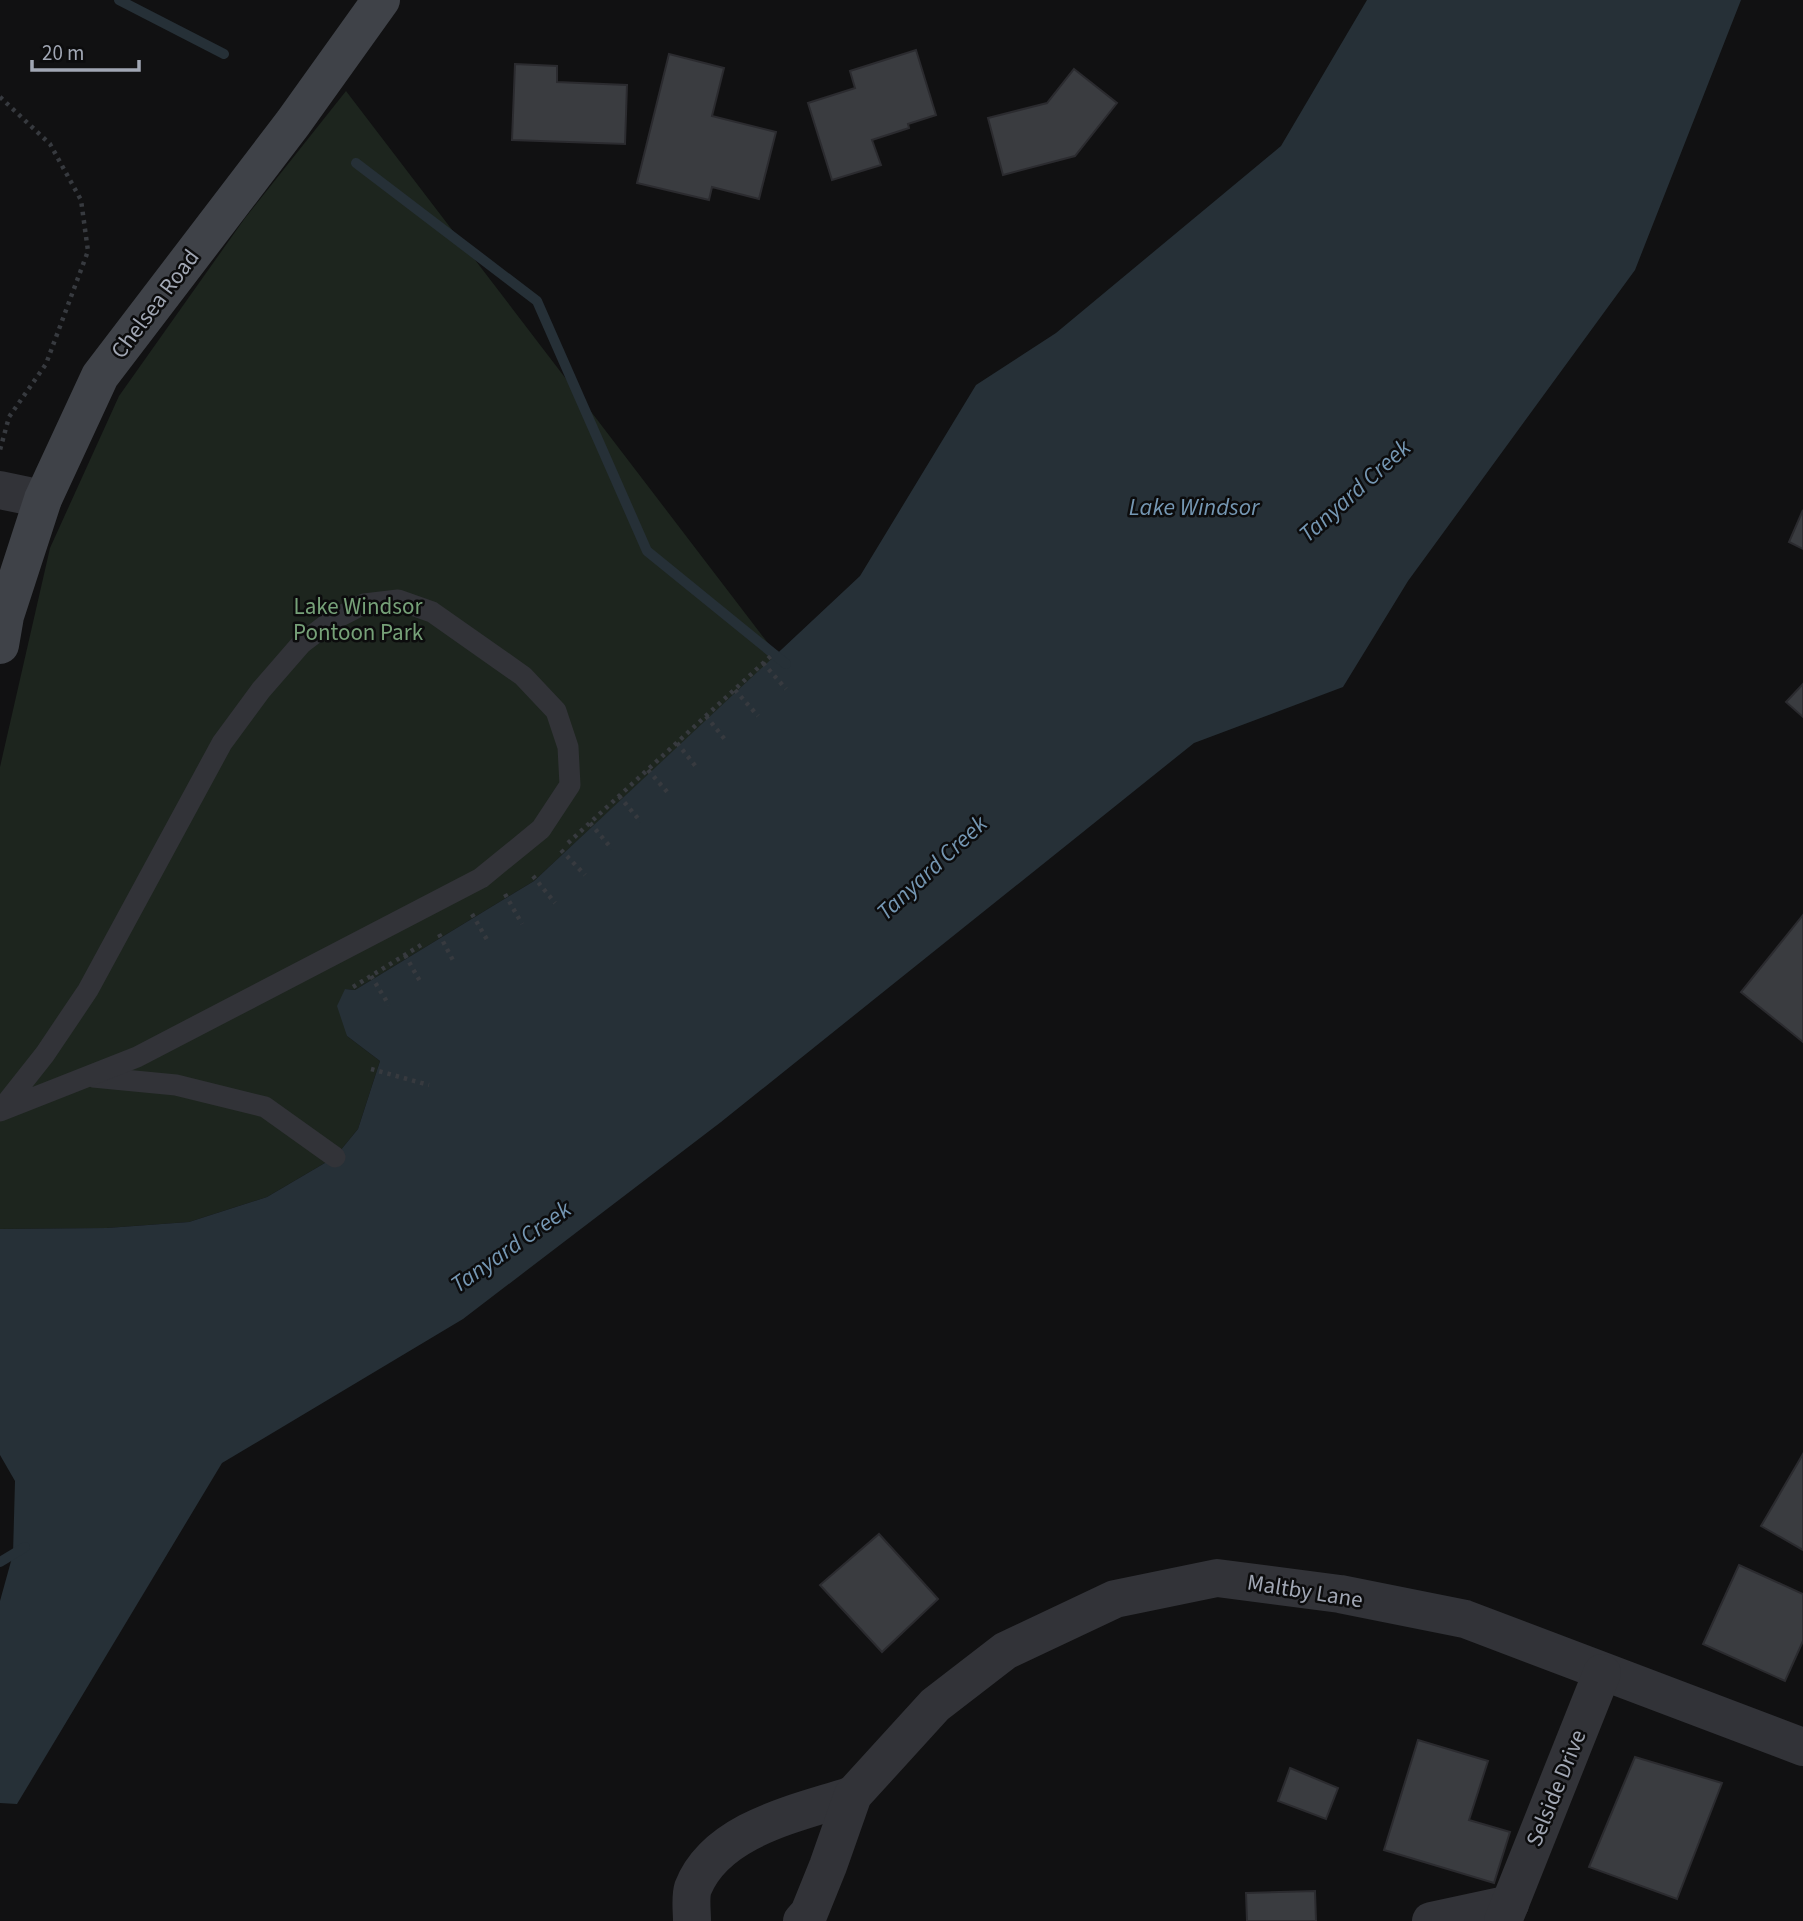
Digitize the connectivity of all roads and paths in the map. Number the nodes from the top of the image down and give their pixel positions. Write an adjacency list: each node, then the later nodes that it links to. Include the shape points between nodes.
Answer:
1 (381, 0): 5 (street, Chelsea Road, via 100,376)
2 (0, 97): 3 (path, via 50,144 81,201 88,251 46,364 9,417)
3 (0, 450)
4 (0, 490): 5 (street)
5 (43, 499): 6 (street, Chelsea Road)
6 (2, 625)
7 (764, 663): 8 (path)
8 (786, 689)
9 (735, 690): 11 (path)
10 (706, 716): 12 (path)
11 (758, 716)
12 (727, 742)
13 (677, 743): 14 (path)
14 (697, 768)
15 (648, 770): 16 (path)
16 (668, 794)
17 (619, 796): 18 (path)
18 (640, 822)
19 (590, 823): 20 (path)
20 (612, 849)
21 (561, 850): 22 (path)
22 (585, 875)
23 (533, 876): 25 (path)
24 (505, 893): 27 (path)
25 (555, 903)
26 (472, 914): 29 (path)
27 (522, 924)
28 (439, 934): 31 (path)
29 (489, 943)
30 (405, 955): 33 (path)
31 (456, 964)
32 (371, 976): 34 (path)
33 (421, 983)
34 (389, 1005)
35 (371, 1069): 37 (path)
36 (88, 1077): 38 (lane); 38 (lane, via 137,1057 481,878 541,829 570,785 568,747 556,711 523,676 432,612 398,600 364,604 331,621 301,644 222,743 88,990); 39 (lane, via 176,1085 265,1107)
37 (429, 1085)
38 (0, 1111)
39 (335, 1157)
40 (1602, 1673): 41 (street, Maltby Lane); 42 (street, Maltby Lane, via 1465,1619 1340,1594 1217,1577 1115,1599 1006,1651 935,1705); 43 (street, Selside Drive)
41 (1803, 1747)
42 (853, 1795): 44 (street, Maltby Lane, via 764,1825 717,1852 693,1889); 45 (street, Maltby Lane)
43 (1507, 1912): 46 (street)
44 (692, 1921)
45 (802, 1921)
46 (1431, 1921)

